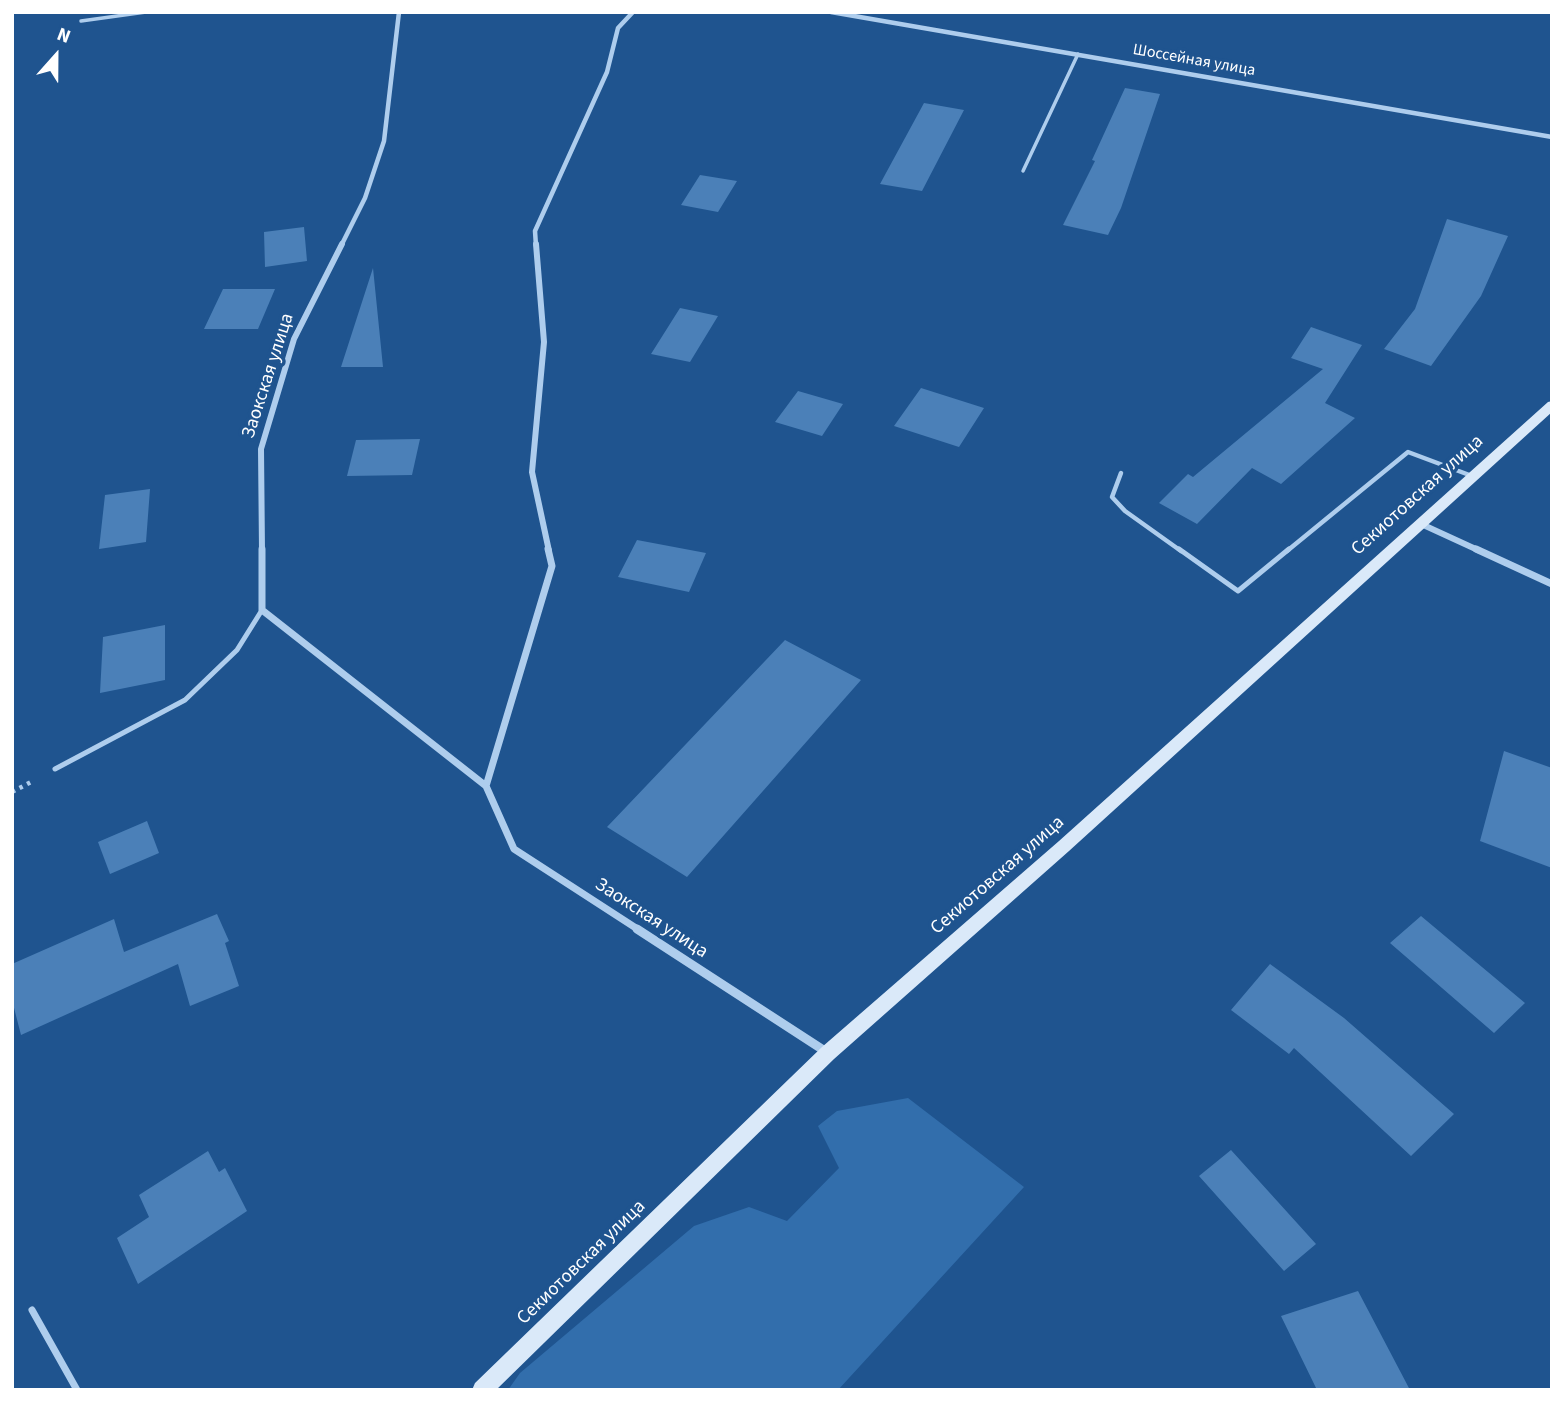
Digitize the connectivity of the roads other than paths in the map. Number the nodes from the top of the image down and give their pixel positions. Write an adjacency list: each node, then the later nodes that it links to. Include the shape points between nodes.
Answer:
1 (146, 12): 5 (lane)
2 (399, 12): 14 (street, Заокская улица, via 384,141 365,198 294,339 261,449)
3 (633, 12): 16 (street, via 618,28 607,72 535,231 544,342 532,472 552,566)
4 (831, 12): 6 (street, Шоссейная улица)
5 (81, 21)
6 (1078, 54): 7 (street, Шоссейная улица); 8 (lane)
7 (1552, 137)
8 (1023, 171)
9 (1552, 405): 11 (main road, Секиотовская улица)
10 (1121, 473): 11 (lane, via 1112,497 1125,512 1238,591 1408,452)
11 (1472, 476): 12 (main road, Секиотовская улица)
12 (1419, 523): 13 (street); 17 (main road, Секиотовская улица, via 1072,839)
13 (1552, 584)
14 (262, 610): 15 (lane, via 237,650 186,700); 16 (street, Заокская улица)
15 (54, 769)
16 (486, 786): 17 (street, Заокская улица, via 514,849)
17 (828, 1053): 20 (main road, Секиотовская улица)
18 (32, 1310): 19 (lane)
19 (77, 1390)
20 (481, 1390)

